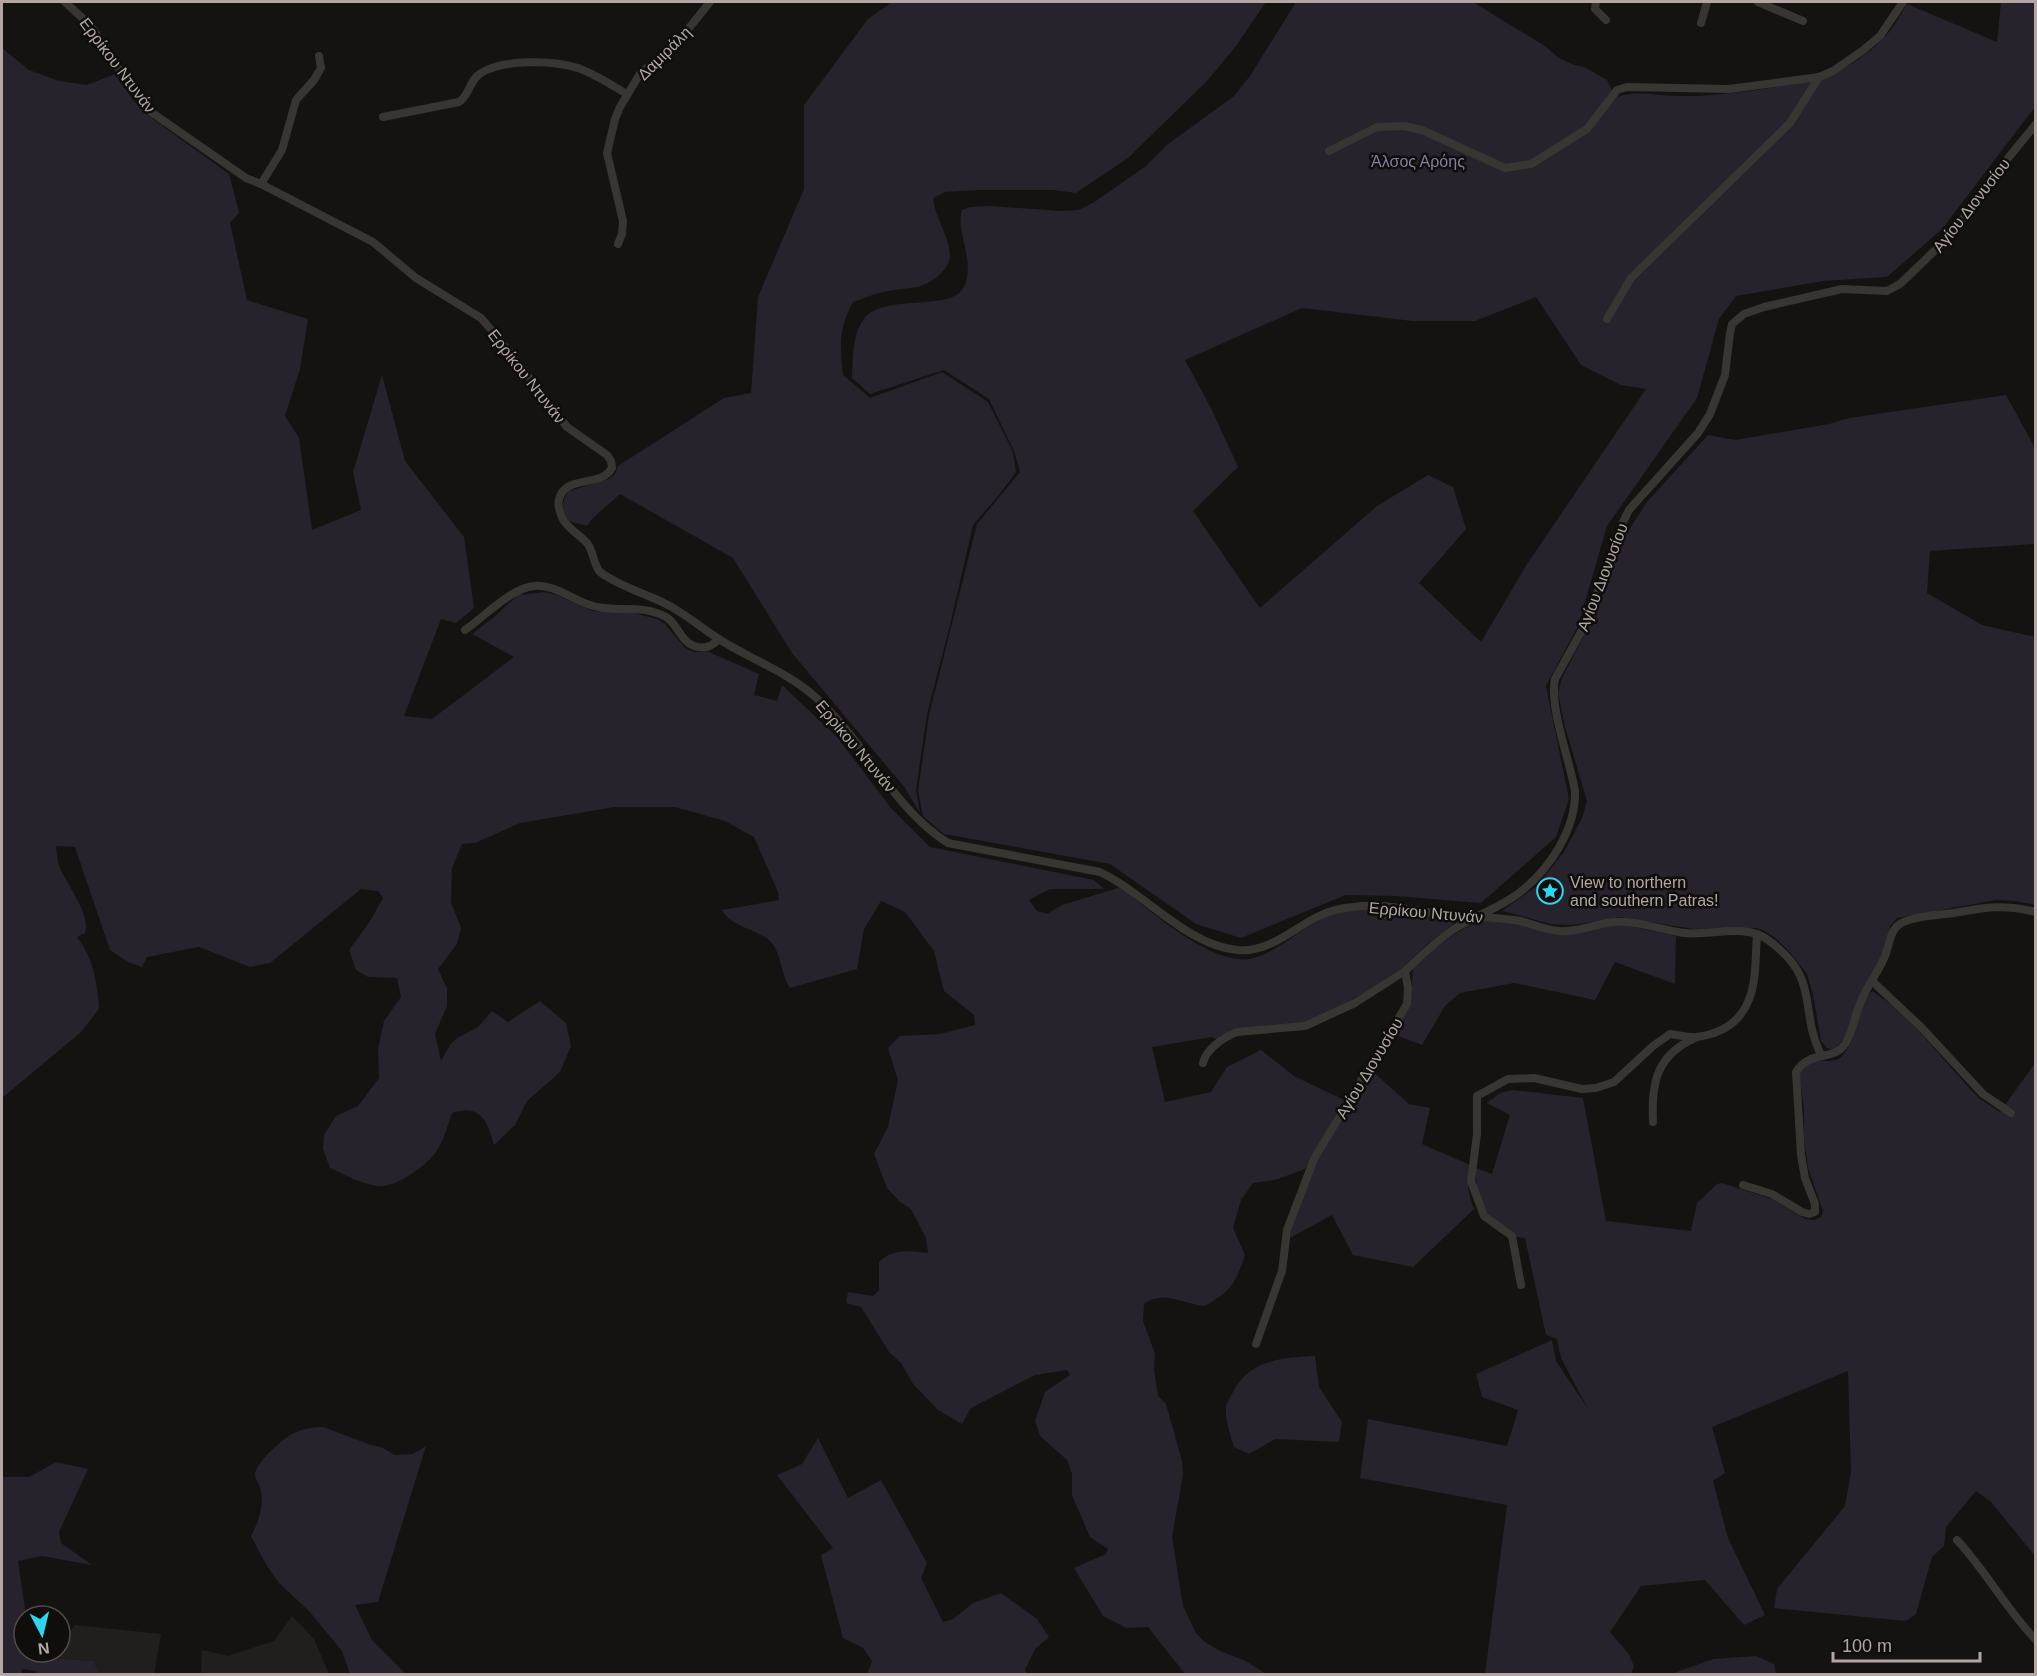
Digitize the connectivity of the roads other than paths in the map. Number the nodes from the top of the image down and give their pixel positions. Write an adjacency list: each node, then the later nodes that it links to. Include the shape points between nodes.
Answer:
1 (65, 2): 16 (street, Ερρίκου Ντυνάν, via 87,21 151,112 238,173)
2 (710, 2): 12 (street, Δαμιράλη, via 685,33 641,72)
3 (1596, 2): 7 (street, via 1595,9)
4 (1707, 2): 9 (street)
5 (1758, 2): 8 (street)
6 (1903, 2): 11 (street, via 1872,43)
7 (1606, 20)
8 (1803, 21)
9 (1701, 23)
10 (319, 56): 16 (street, via 321,68 296,100 282,150)
11 (1819, 77): 15 (street, via 1729,89 1627,87 1617,90 1587,129 1531,164 1505,168 1422,130 1404,126 1377,127); 18 (street, via 1790,123 1631,278)
12 (627, 94): 13 (street, via 574,67 518,62 480,73 459,102); 17 (street, Δαμιράλη, via 615,119 607,153 623,221)
13 (383, 117)
14 (2036, 124): 22 (street, Αγίου Διονυσίου, via 1953,233 1896,286 1883,291 1842,289 1754,310 1732,324 1723,382 1710,414 1698,433 1629,510 1587,621 1555,679 1555,703 1575,791 1568,828 1535,878)
15 (1329, 151)
16 (261, 184): 20 (street, Ερρίκου Ντυνάν, via 373,242 416,278 481,318 567,427 611,461 609,473 565,488 559,502 564,521 590,547 597,568 609,578 669,606)
17 (618, 244)
18 (1607, 319)
19 (465, 630): 20 (street, via 508,597 533,586 560,591 601,608 651,611 669,619 695,647 707,648)
20 (719, 639): 22 (street, Ερρίκου Ντυνάν, via 790,677 815,696 899,798 927,828 948,843 1100,872 1188,931 1213,943 1252,950 1280,939 1321,914 1356,906)
21 (2036, 912): 25 (street, via 2000,906 1905,921 1895,930)
22 (1480, 917): 23 (street, Ερρίκου Ντυνάν, via 1563,932 1620,922 1683,933); 24 (street, Αγίου Διονυσίου, via 1446,935)
23 (1757, 933): 26 (street, via 1754,979 1740,1015 1729,1028); 27 (street, via 1782,952 1802,975)
24 (1405, 970): 28 (street, via 1355,1003 1305,1026 1227,1036 1205,1055); 33 (street, Αγίου Διονυσίου, via 1407,1004 1314,1159 1287,1230 1282,1271)
25 (1872, 981): 27 (street, via 1842,1048 1834,1054); 29 (street, via 1978,1089)
26 (1695, 1038): 30 (street, via 1675,1048 1662,1063 1655,1083); 32 (street, via 1670,1034 1614,1082 1596,1088 1582,1089 1534,1078 1508,1079 1477,1096 1471,1181 1484,1216 1512,1236)
27 (1821, 1055): 31 (street, via 1805,1062 1795,1074 1801,1155 1815,1212 1802,1212 1772,1194)
28 (1203, 1063)
29 (2011, 1113)
30 (1653, 1122)
31 (1743, 1185)
32 (1521, 1285)
33 (1256, 1344)
34 (1957, 1540): 35 (street)
35 (2036, 1640)

